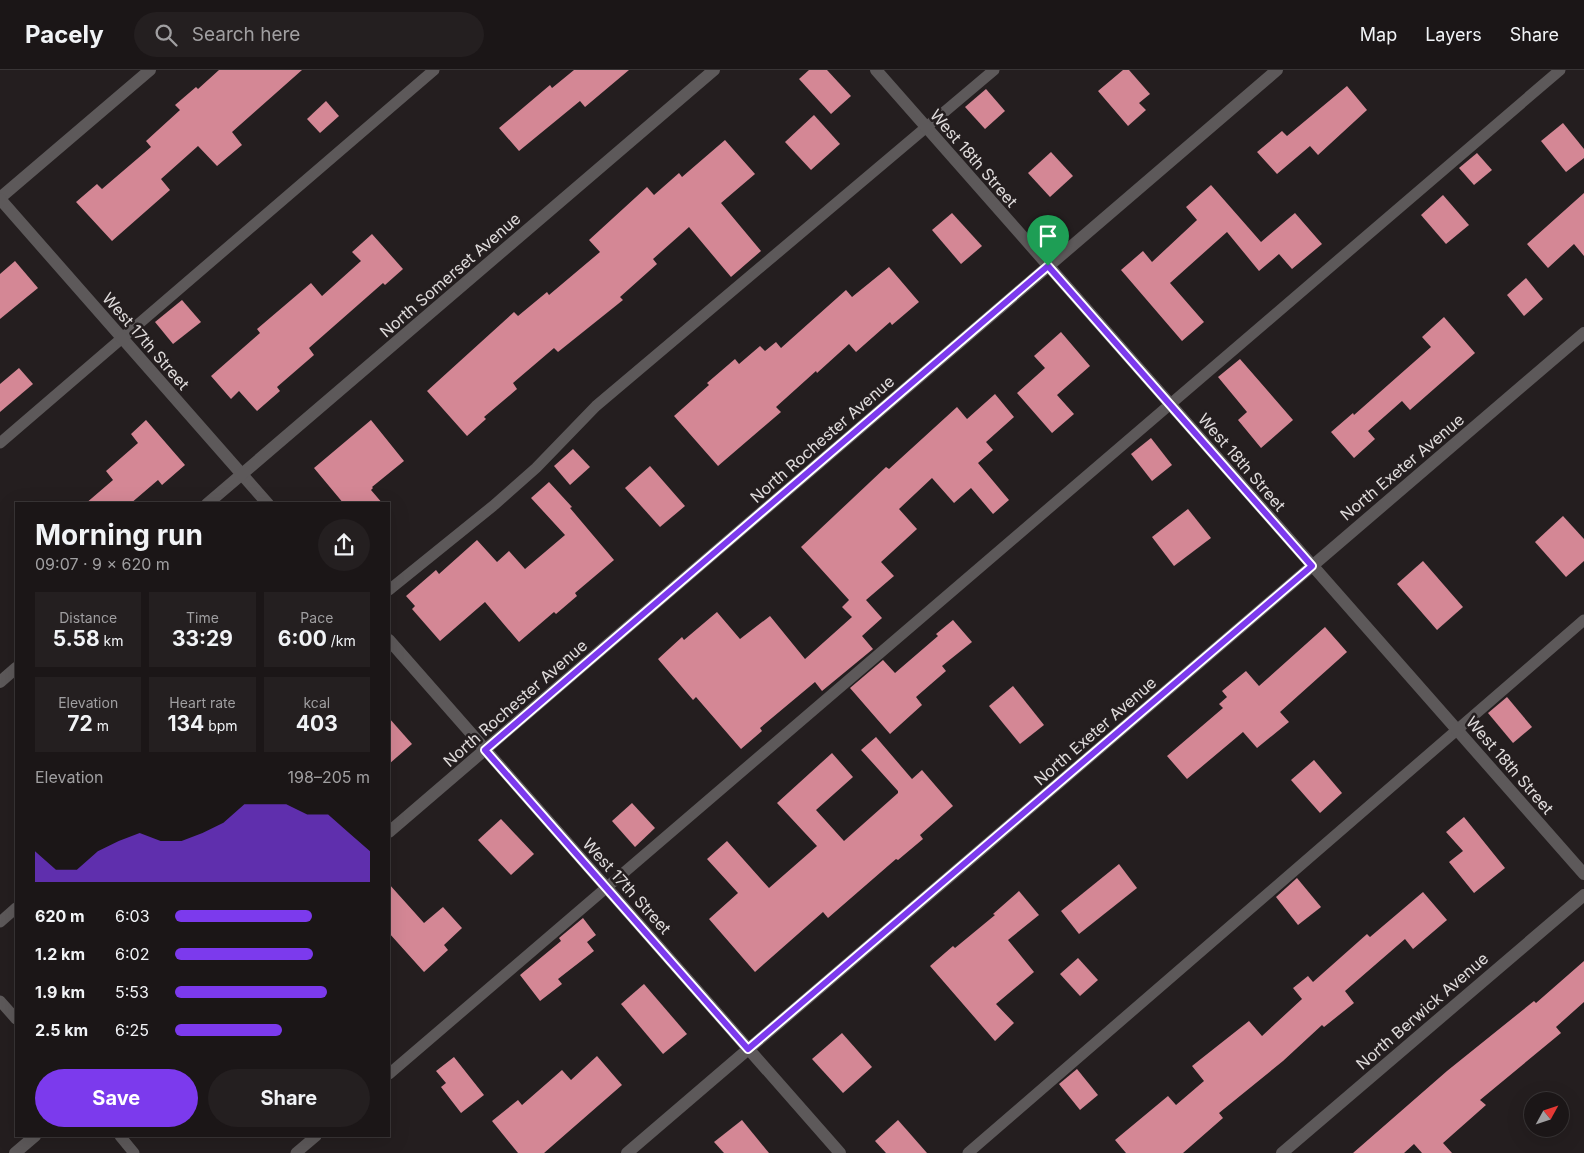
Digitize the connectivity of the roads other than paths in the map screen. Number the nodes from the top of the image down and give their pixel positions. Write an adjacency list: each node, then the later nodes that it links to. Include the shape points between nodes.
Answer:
1 (150, 70): 9 (street)
2 (434, 70): 12 (lane)
3 (714, 70): 15 (street, North Somerset Avenue)
4 (876, 70): 8 (street, West 18th Street)
5 (994, 70): 8 (lane)
6 (1278, 70): 10 (street, North Rochester Avenue)
7 (1560, 70): 13 (lane)
8 (927, 128): 10 (street, West 18th Street); 19 (lane, via 596,406 529,474)
9 (0, 198): 12 (street, West 17th Street)
10 (1048, 266): 13 (street, West 18th Street); 25 (street, North Rochester Avenue)
11 (1584, 333): 18 (street, North Exeter Avenue)
12 (123, 339): 14 (lane); 15 (street, West 17th Street)
13 (1170, 404): 18 (street, West 18th Street); 28 (lane)
14 (0, 444)
15 (242, 474): 16 (street, North Somerset Avenue); 17 (street, West 17th Street)
16 (209, 502)
17 (266, 502)
18 (1312, 566): 24 (street, West 18th Street); 34 (street, North Exeter Avenue)
19 (390, 589)
20 (1584, 620): 24 (lane)
21 (390, 641): 25 (street, West 17th Street)
22 (15, 669): 23 (street)
23 (0, 682)
24 (1456, 729): 27 (street, West 18th Street); 44 (lane)
25 (485, 750): 26 (street, North Rochester Avenue); 28 (street, West 17th Street)
26 (390, 831)
27 (1584, 874)
28 (606, 887): 34 (street, West 17th Street); 35 (lane)
29 (1584, 895): 45 (street, North Berwick Avenue)
30 (15, 909): 31 (lane)
31 (0, 922)
32 (0, 1001): 33 (lane)
33 (15, 1018)
34 (748, 1049): 42 (street, North Exeter Avenue); 43 (street, West 17th Street)
35 (390, 1073)
36 (34, 1137): 39 (street)
37 (121, 1137): 40 (lane)
38 (315, 1137): 41 (lane)
39 (15, 1153)
40 (134, 1153)
41 (296, 1153)
42 (627, 1153)
43 (840, 1153)
44 (968, 1153)
45 (1282, 1153)

